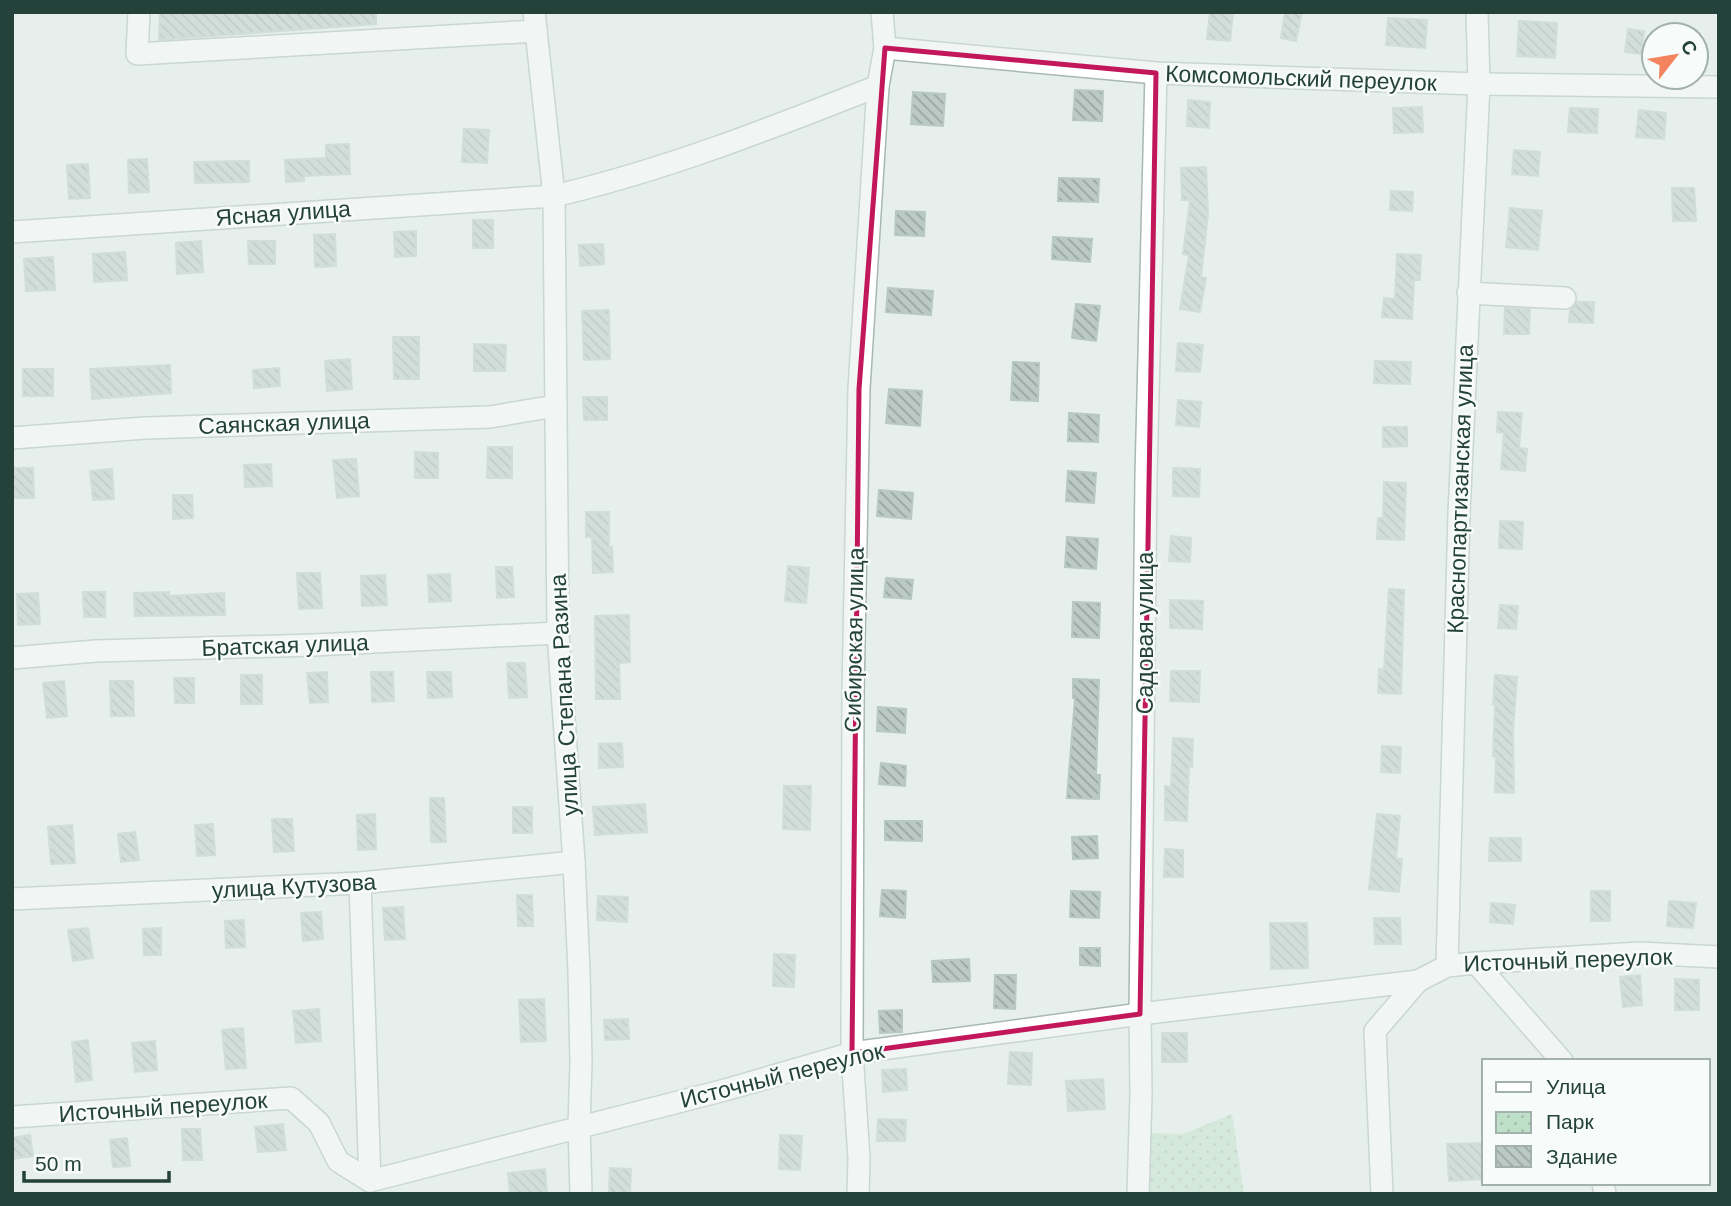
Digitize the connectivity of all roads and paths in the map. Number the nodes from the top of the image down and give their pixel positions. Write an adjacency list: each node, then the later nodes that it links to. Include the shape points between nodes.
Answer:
1 (139, 12): 4 (street, via 137,54)
2 (881, 12): 5 (street, Сибирская улица)
3 (1476, 12): 7 (street, Краснопартизанская улица)
4 (535, 22): 10 (street, улица Степана Разина)
5 (884, 48): 6 (street, Комсомольский переулок); 8 (street, Сибирская улица)
6 (1156, 73): 7 (street, Комсомольский переулок); 25 (street, Садовая улица)
7 (1479, 84): 9 (street, Комсомольский переулок); 12 (street, Краснопартизанская улица)
8 (878, 86): 10 (street, Ясная улица, via 771,129 597,186); 26 (street, Сибирская улица, via 859,389 852,692)
9 (1719, 87)
10 (554, 195): 11 (street, Ясная улица); 14 (street, улица Степана Разина)
11 (12, 232)
12 (1468, 293): 13 (street); 23 (street, Краснопартизанская улица)
13 (1565, 298)
14 (555, 405): 15 (street, Саянская улица, via 489,417 145,428); 16 (street, улица Степана Разина)
15 (12, 438)
16 (558, 633): 17 (street, Братская улица); 18 (street, улица Степана Разина)
17 (12, 658)
18 (574, 862): 19 (street, улица Кутузова); 29 (street, улица Степана Разина)
19 (360, 884): 20 (street, улица Кутузова); 30 (street)
20 (12, 899)
21 (1719, 957): 22 (street, Источный переулок, via 1640,953)
22 (1476, 963): 23 (street, Источный переулок); 27 (street)
23 (1447, 966): 24 (street, Источный переулок)
24 (1418, 981): 25 (street, Источный переулок); 34 (street, via 1375,1031)
25 (1140, 1014): 26 (street, Источный переулок); 33 (street, Садовая улица)
26 (852, 1053): 29 (street, Источный переулок); 32 (street, Сибирская улица)
27 (1560, 1059)
28 (12, 1118): 30 (street, Источный переулок, via 291,1098 319,1123 338,1160)
29 (579, 1126): 30 (street, Источный переулок); 31 (street, улица Степана Разина)
30 (365, 1187)
31 (582, 1194)
32 (858, 1194)
33 (1138, 1194)
34 (1382, 1194)

